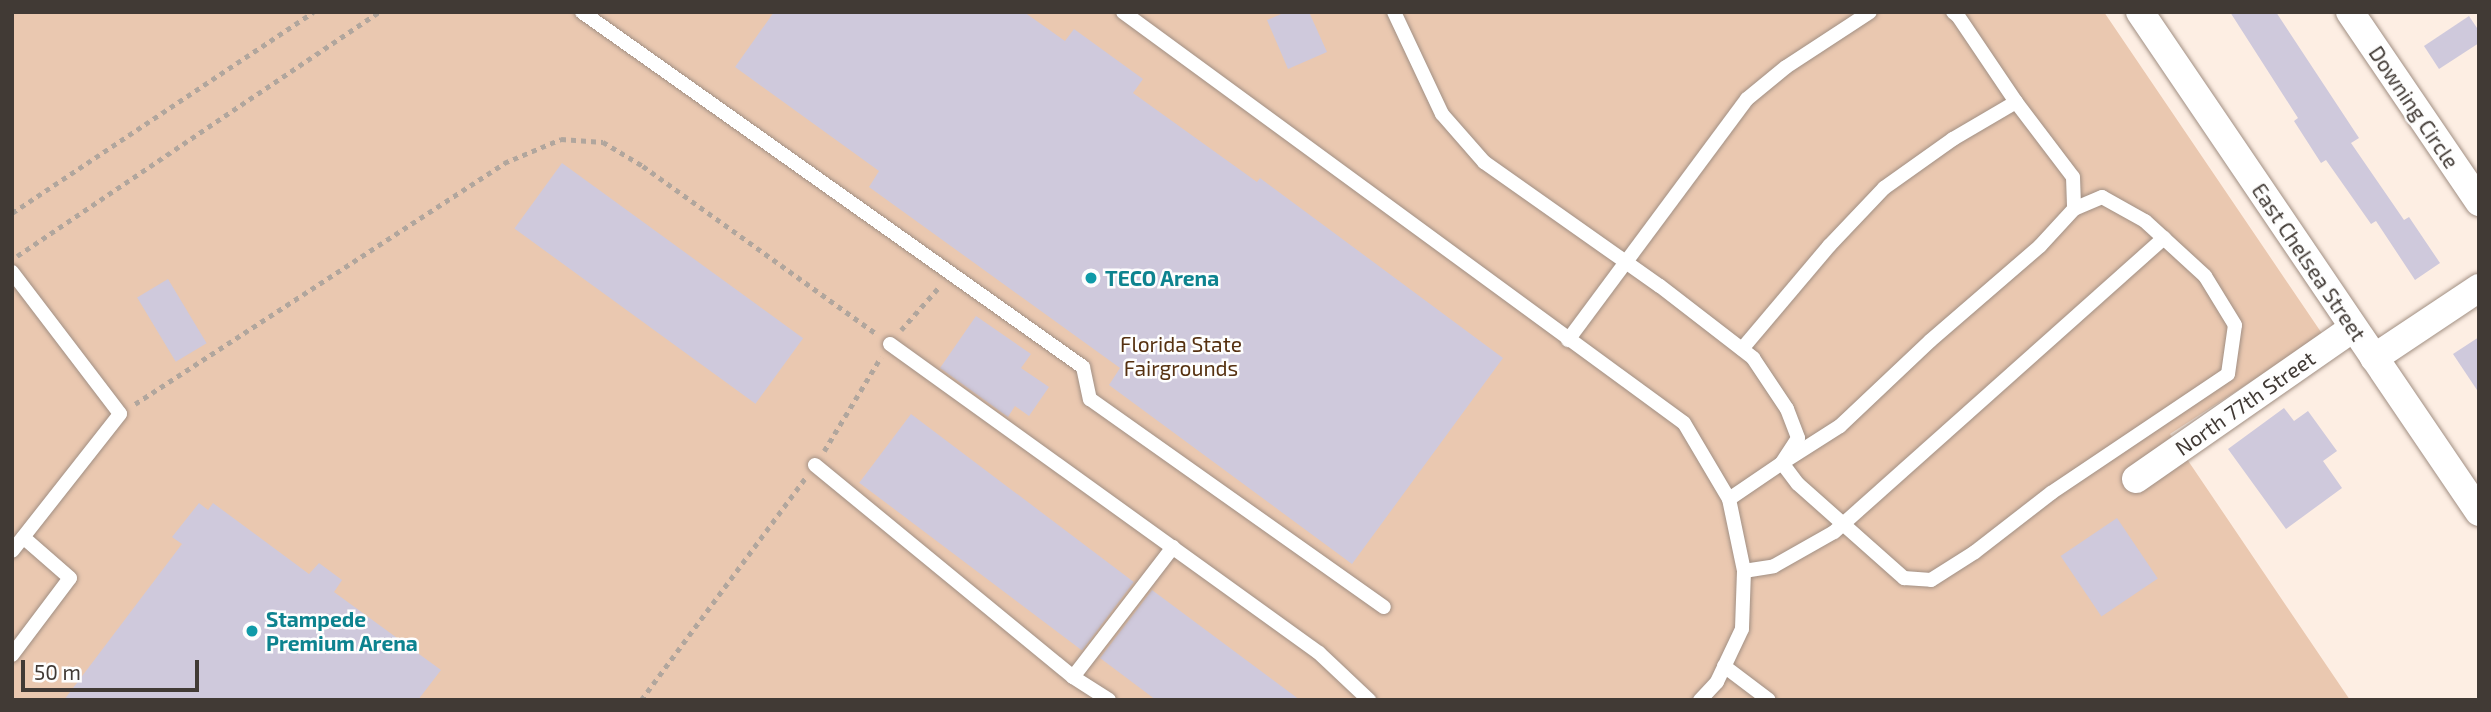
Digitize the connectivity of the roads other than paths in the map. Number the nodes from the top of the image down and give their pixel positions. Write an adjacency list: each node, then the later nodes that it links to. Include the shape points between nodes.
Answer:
1 (1123, 12): 16 (lane)
2 (1394, 12): 12 (lane, via 1443,114 1484,162)
3 (1870, 12): 12 (lane, via 1786,67 1747,99)
4 (1953, 12): 8 (lane)
5 (2140, 12): 15 (street, East Chelsea Street)
6 (588, 14): 30 (lane, via 1083,367 1090,399)
7 (2356, 14): 9 (street, Downing Circle)
8 (2016, 102): 10 (lane, via 2073,177); 18 (lane, via 1952,139 1884,188)
9 (2479, 202)
10 (2074, 209): 11 (lane, via 2102,197 2145,221); 20 (lane, via 2040,246 1840,426)
11 (2164, 238): 25 (lane); 25 (lane, via 2204,276 2235,325 2228,374 1931,580 1904,578)
12 (1625, 261): 16 (lane); 18 (lane)
13 (12, 272): 26 (lane, via 120,414)
14 (2479, 288): 19 (street)
15 (2353, 328): 19 (street, East Chelsea Street); 22 (street, North 77th Street)
16 (1568, 340): 23 (lane, via 1684,423)
17 (890, 344): 27 (lane)
18 (1742, 349): 20 (lane, via 1754,358 1787,409 1798,438)
19 (2374, 358): 24 (street, East Chelsea Street)
20 (1782, 463): 23 (lane); 25 (lane, via 1798,484)
21 (815, 465): 33 (lane)
22 (2136, 479)
23 (1729, 499): 29 (lane)
24 (2479, 512)
25 (1843, 523): 29 (lane, via 1774,566)
26 (23, 537): 28 (lane); 31 (lane, via 70,578)
27 (1173, 547): 33 (lane); 35 (lane, via 1320,653)
28 (12, 551)
29 (1744, 571): 32 (lane, via 1742,629)
30 (1384, 607)
31 (12, 655)
32 (1724, 666): 36 (lane, via 1717,682); 37 (lane)
33 (1073, 677): 34 (lane)
34 (1109, 700)
35 (1369, 700)
36 (1700, 700)
37 (1769, 700)

